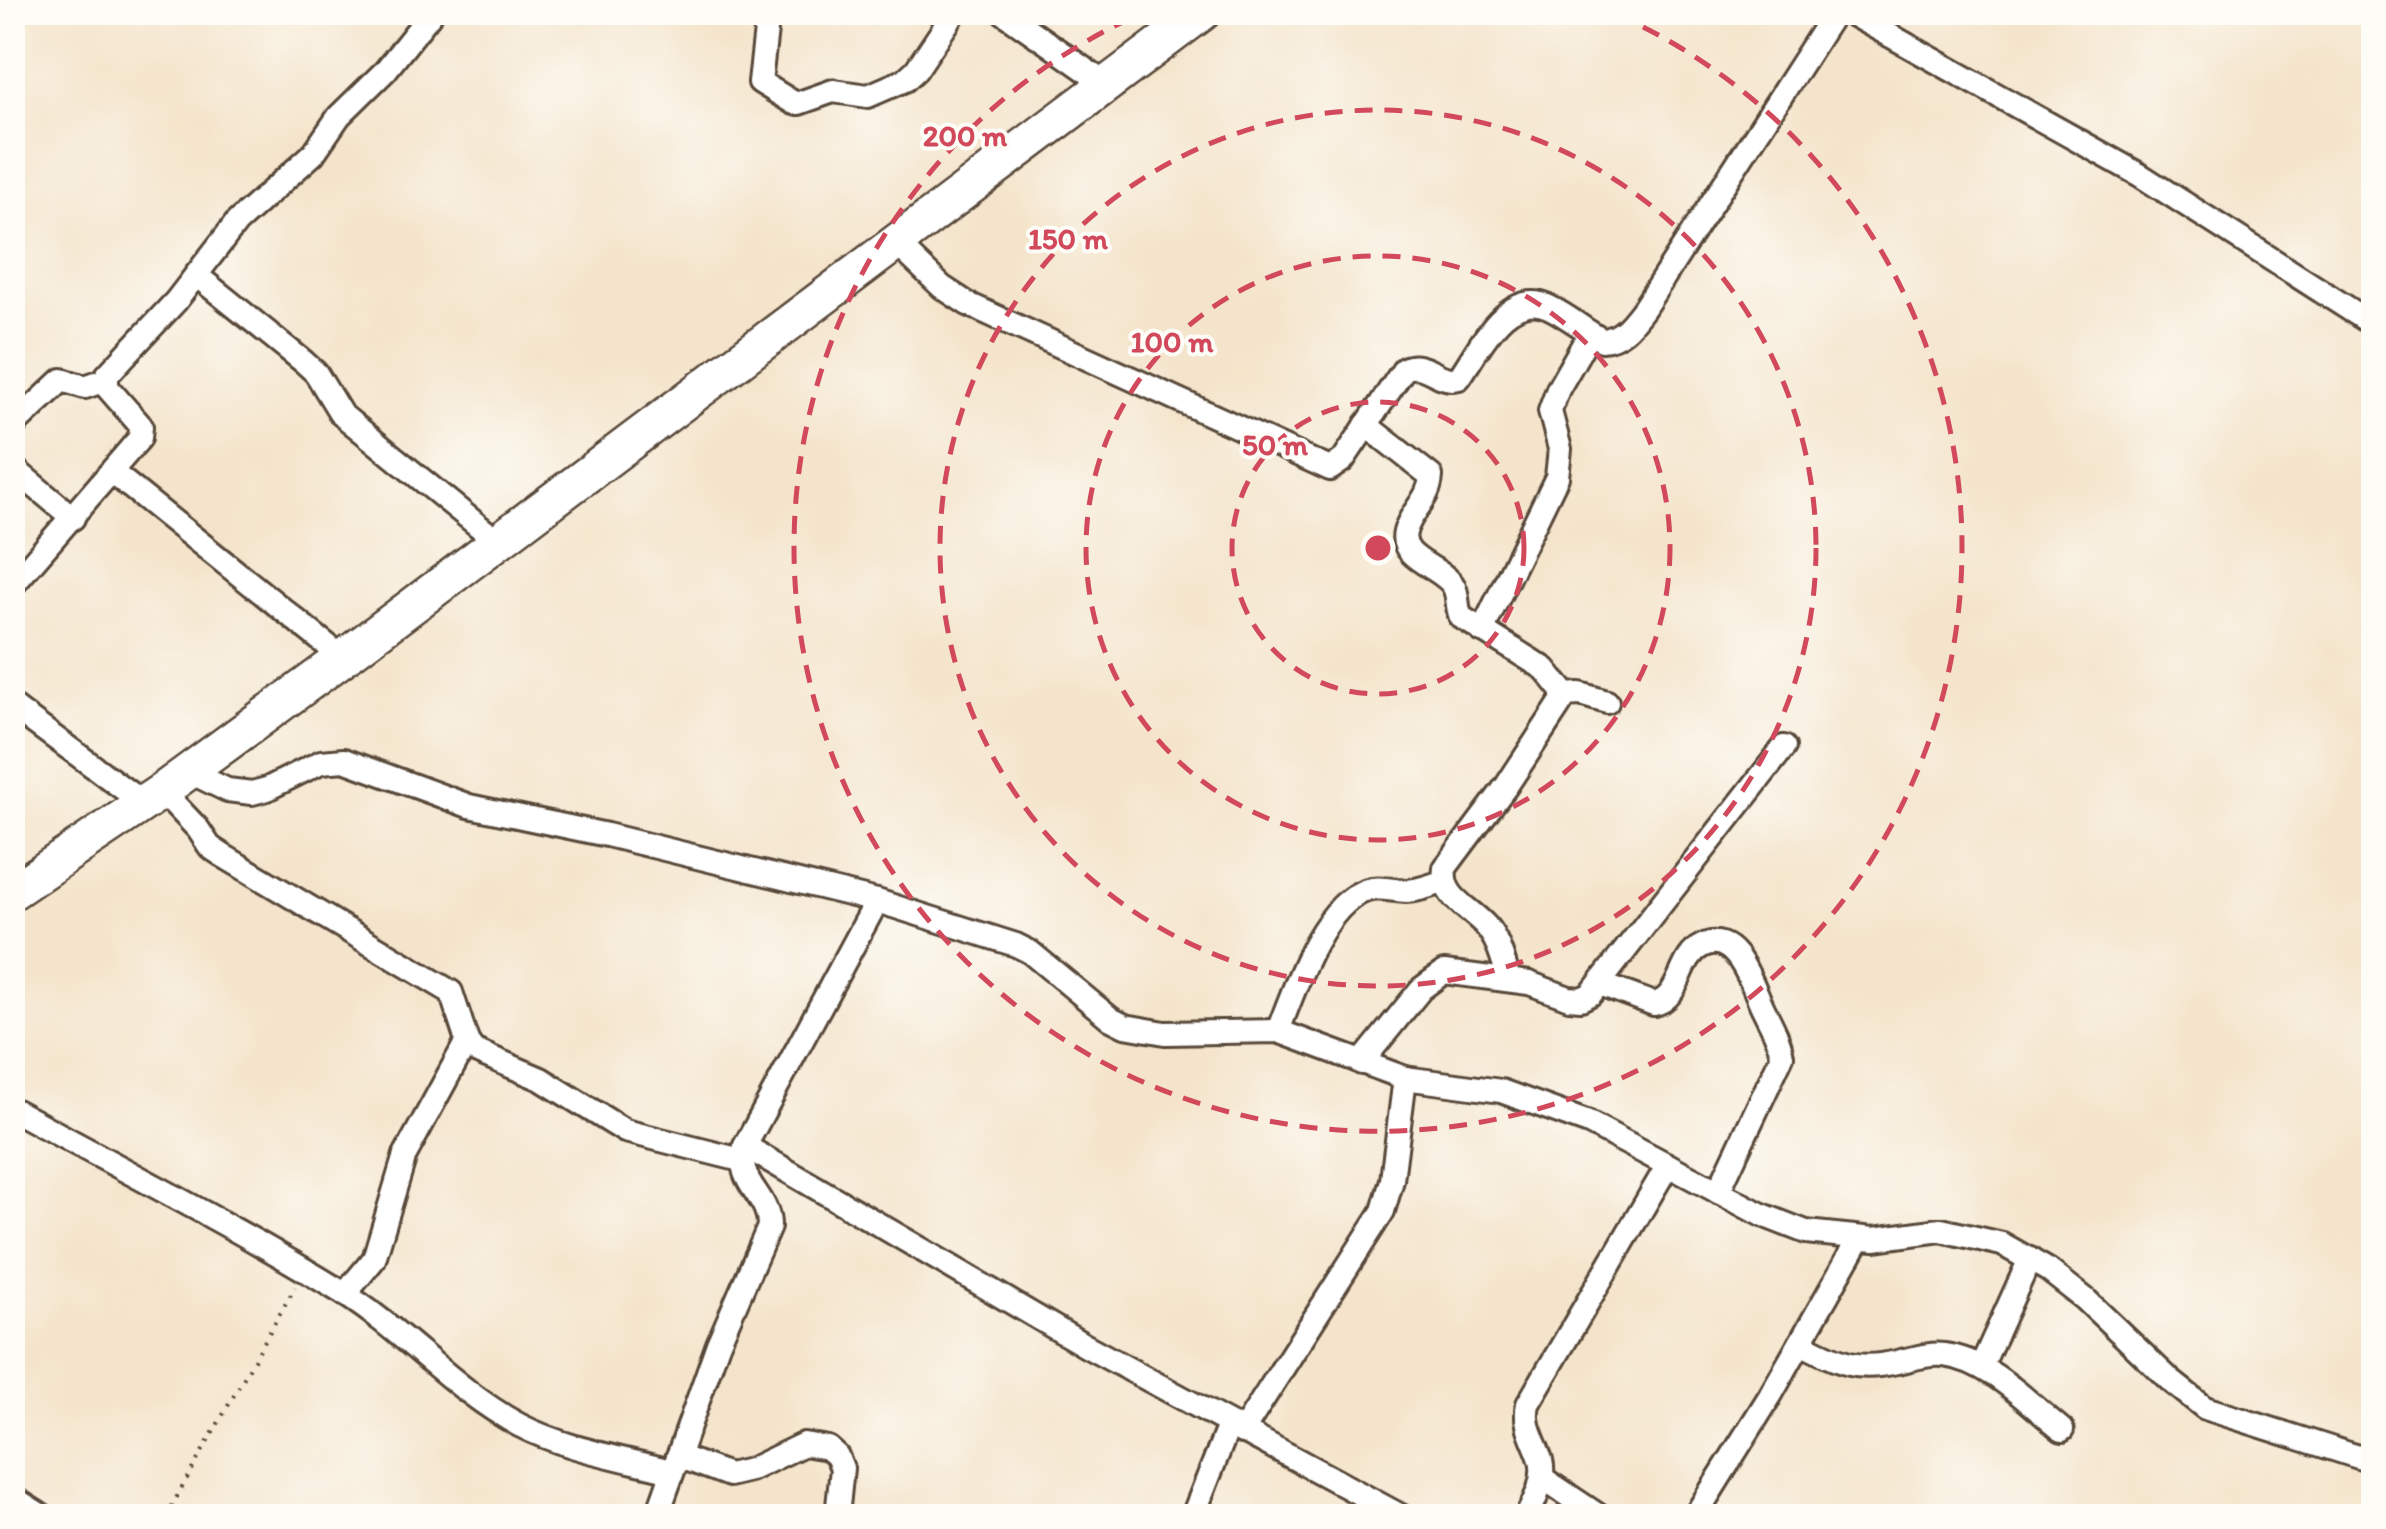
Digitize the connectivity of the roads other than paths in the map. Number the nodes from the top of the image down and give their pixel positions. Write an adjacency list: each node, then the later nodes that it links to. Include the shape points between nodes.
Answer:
1 (432, 12): 10 (street, via 338,116 314,154 237,222)
2 (768, 12): 3 (street, via 760,82 800,103 833,91 868,96 905,80)
3 (955, 12)
4 (1003, 12): 8 (street)
5 (1202, 12): 8 (main road)
6 (1836, 12): 12 (street, via 1644,308 1611,340)
7 (1848, 12): 11 (street, via 2140,175)
8 (1106, 84): 9 (main road)
9 (895, 242): 14 (street, via 968,304 1324,468 1343,460); 19 (main road)
10 (196, 276): 13 (street); 19 (street, via 316,373 341,414)
11 (2374, 325)
12 (1590, 333): 14 (street, via 1538,302 1519,305 1487,335 1459,378 1404,368); 21 (street, via 1550,410 1560,449 1556,478)
13 (105, 380): 15 (street, via 85,386 62,380); 17 (street, via 143,431)
14 (1366, 425): 21 (street, via 1432,476 1404,543 1450,582 1461,617)
15 (12, 427)
16 (12, 466): 18 (street)
17 (112, 472): 18 (street); 22 (street)
18 (73, 518): 20 (street)
19 (497, 541): 22 (main road)
20 (12, 586)
21 (1482, 631): 23 (street, via 1545,668)
22 (343, 658): 27 (main road)
23 (1566, 695): 24 (street); 28 (street, via 1453,854)
24 (1607, 702)
25 (12, 706): 27 (street)
26 (1784, 747): 32 (street)
27 (165, 789): 29 (main road); 30 (street, via 252,793 320,762 344,760 469,806); 34 (street, via 210,847 451,992)
28 (1444, 882): 31 (street, via 1494,938); 33 (street, via 1406,891 1375,888 1353,897 1302,968)
29 (12, 892)
30 (878, 901): 33 (street, via 1016,944 1126,1026 1165,1033); 38 (street)
31 (1509, 980): 32 (street, via 1581,1000); 35 (street, via 1456,972 1434,976)
32 (1600, 984): 40 (street, via 1661,1002 1703,945 1726,946 1746,968 1782,1056)
33 (1278, 1031): 35 (street)
34 (466, 1041): 38 (street, via 625,1131); 43 (street, via 405,1155 374,1259)
35 (1361, 1063): 36 (street)
36 (1404, 1078): 39 (street, via 1501,1090 1590,1124); 46 (street, via 1383,1211)
37 (12, 1109): 43 (street)
38 (743, 1153): 46 (street); 49 (street, via 769,1227)
39 (1668, 1165): 40 (street); 50 (street, via 1528,1404 1526,1424)
40 (1718, 1192): 41 (street, via 1806,1232)
41 (1858, 1239): 42 (street, via 1941,1230 2002,1244); 44 (street)
42 (2030, 1259): 45 (street); 48 (street, via 2085,1298 2205,1408)
43 (344, 1294): 49 (street, via 522,1426 561,1441)
44 (1800, 1343): 45 (street, via 1855,1367 1945,1355); 59 (street)
45 (1980, 1367): 47 (street)
46 (1235, 1428): 55 (street); 56 (street)
47 (2062, 1430)
48 (2374, 1462)
49 (674, 1464): 53 (street); 54 (street, via 729,1475 816,1444 837,1456 842,1468)
50 (1542, 1478): 57 (street); 58 (street)
51 (12, 1497): 52 (street)
52 (42, 1516)
53 (657, 1516)
54 (837, 1516)
55 (1193, 1516)
56 (1401, 1516)
57 (1527, 1516)
58 (1600, 1516)
59 (1694, 1516)

